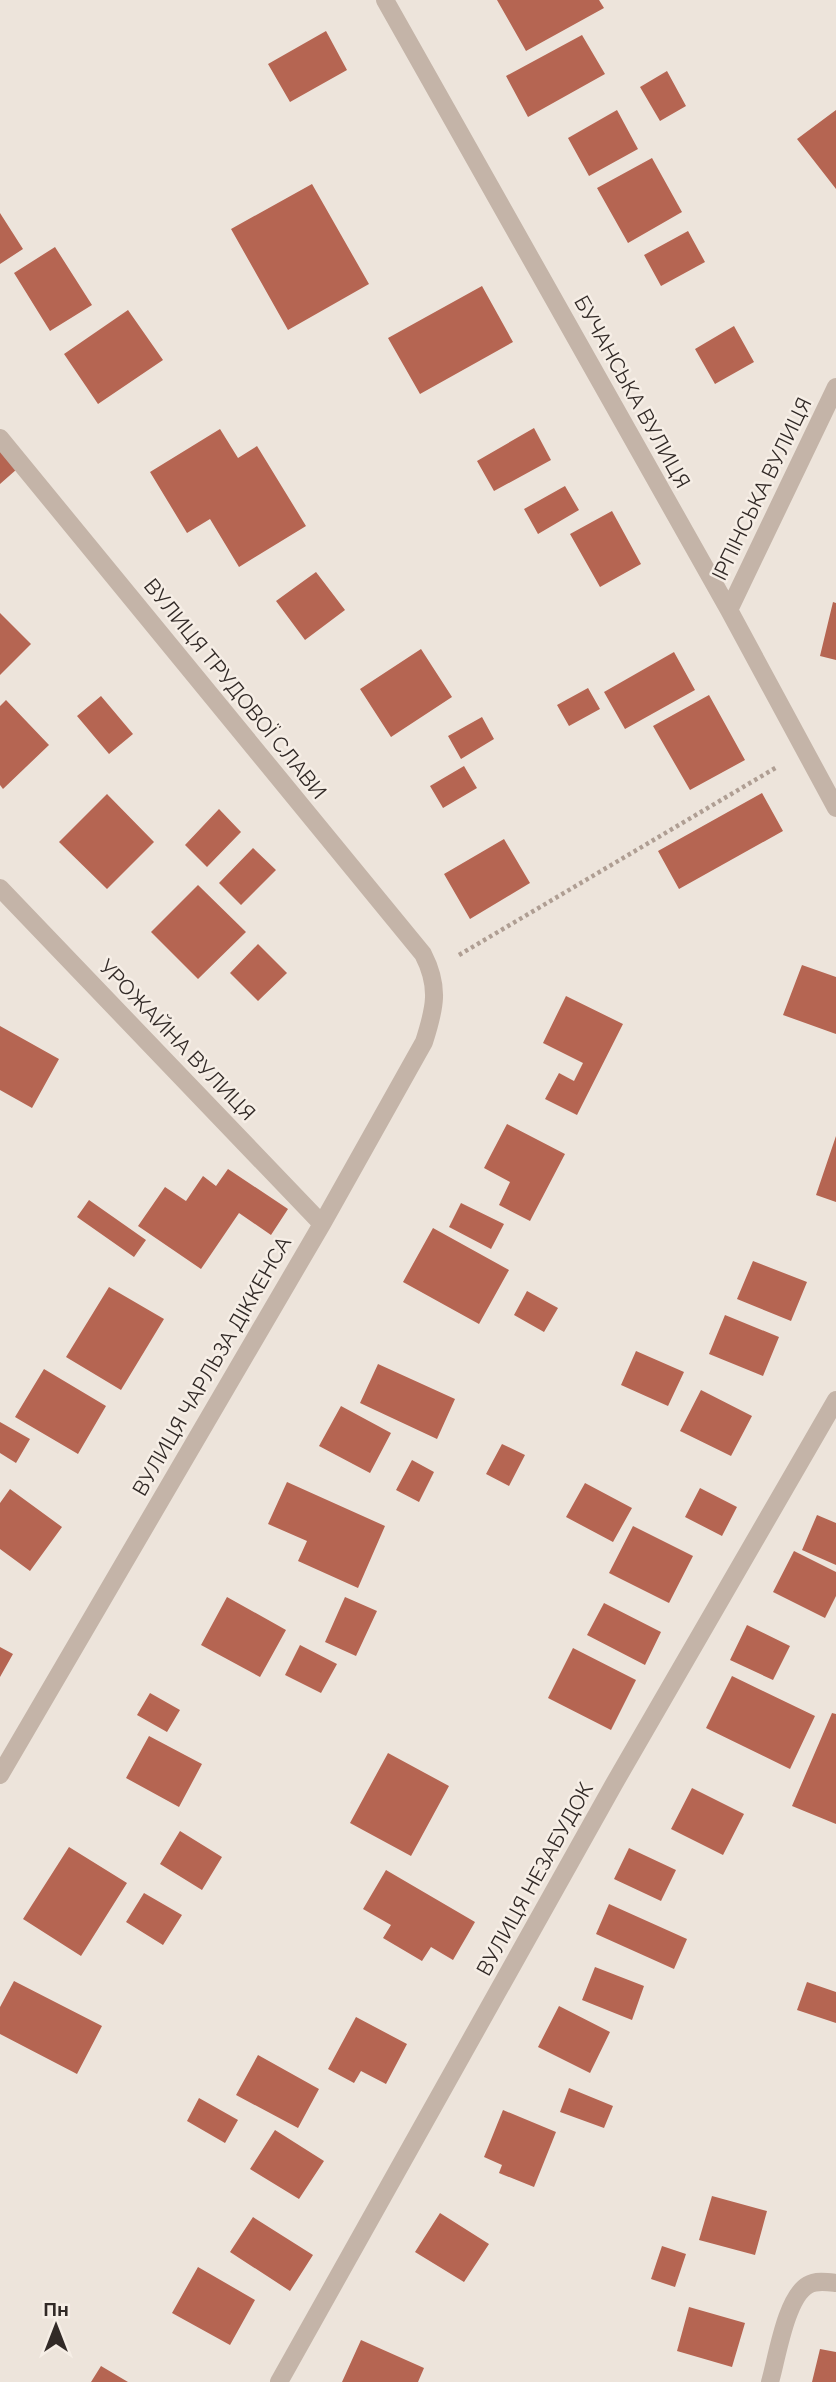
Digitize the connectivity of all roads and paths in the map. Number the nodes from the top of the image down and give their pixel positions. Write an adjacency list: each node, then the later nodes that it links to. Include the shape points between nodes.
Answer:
1 (385, 0): 4 (street, БУЧАНСЬКА ВУЛИЦЯ)
2 (836, 387): 4 (street, ІРПІНСЬКА ВУЛИЦЯ)
3 (0, 438): 8 (street, ВУЛИЦЯ ТРУДОВОЇ СЛАВИ, via 423,954)
4 (729, 611): 5 (street, БУЧАНСЬКА ВУЛИЦЯ)
5 (805, 751): 6 (street, БУЧАНСЬКА ВУЛИЦЯ); 8 (path)
6 (836, 808)
7 (0, 888): 9 (street, УРОЖАЙНА ВУЛИЦЯ)
8 (431, 971): 9 (street, ВУЛИЦЯ ЧАРЛЬЗА ДІККЕНСА, via 434,1011 424,1042)
9 (322, 1224): 11 (street, ВУЛИЦЯ ЧАРЛЬЗА ДІККЕНСА)
10 (836, 1400): 13 (street, ВУЛИЦЯ НЕЗАБУДОК)
11 (0, 1775)
12 (836, 2283): 14 (street, via 808,2285 793,2301)
13 (279, 2382)
14 (770, 2382)

